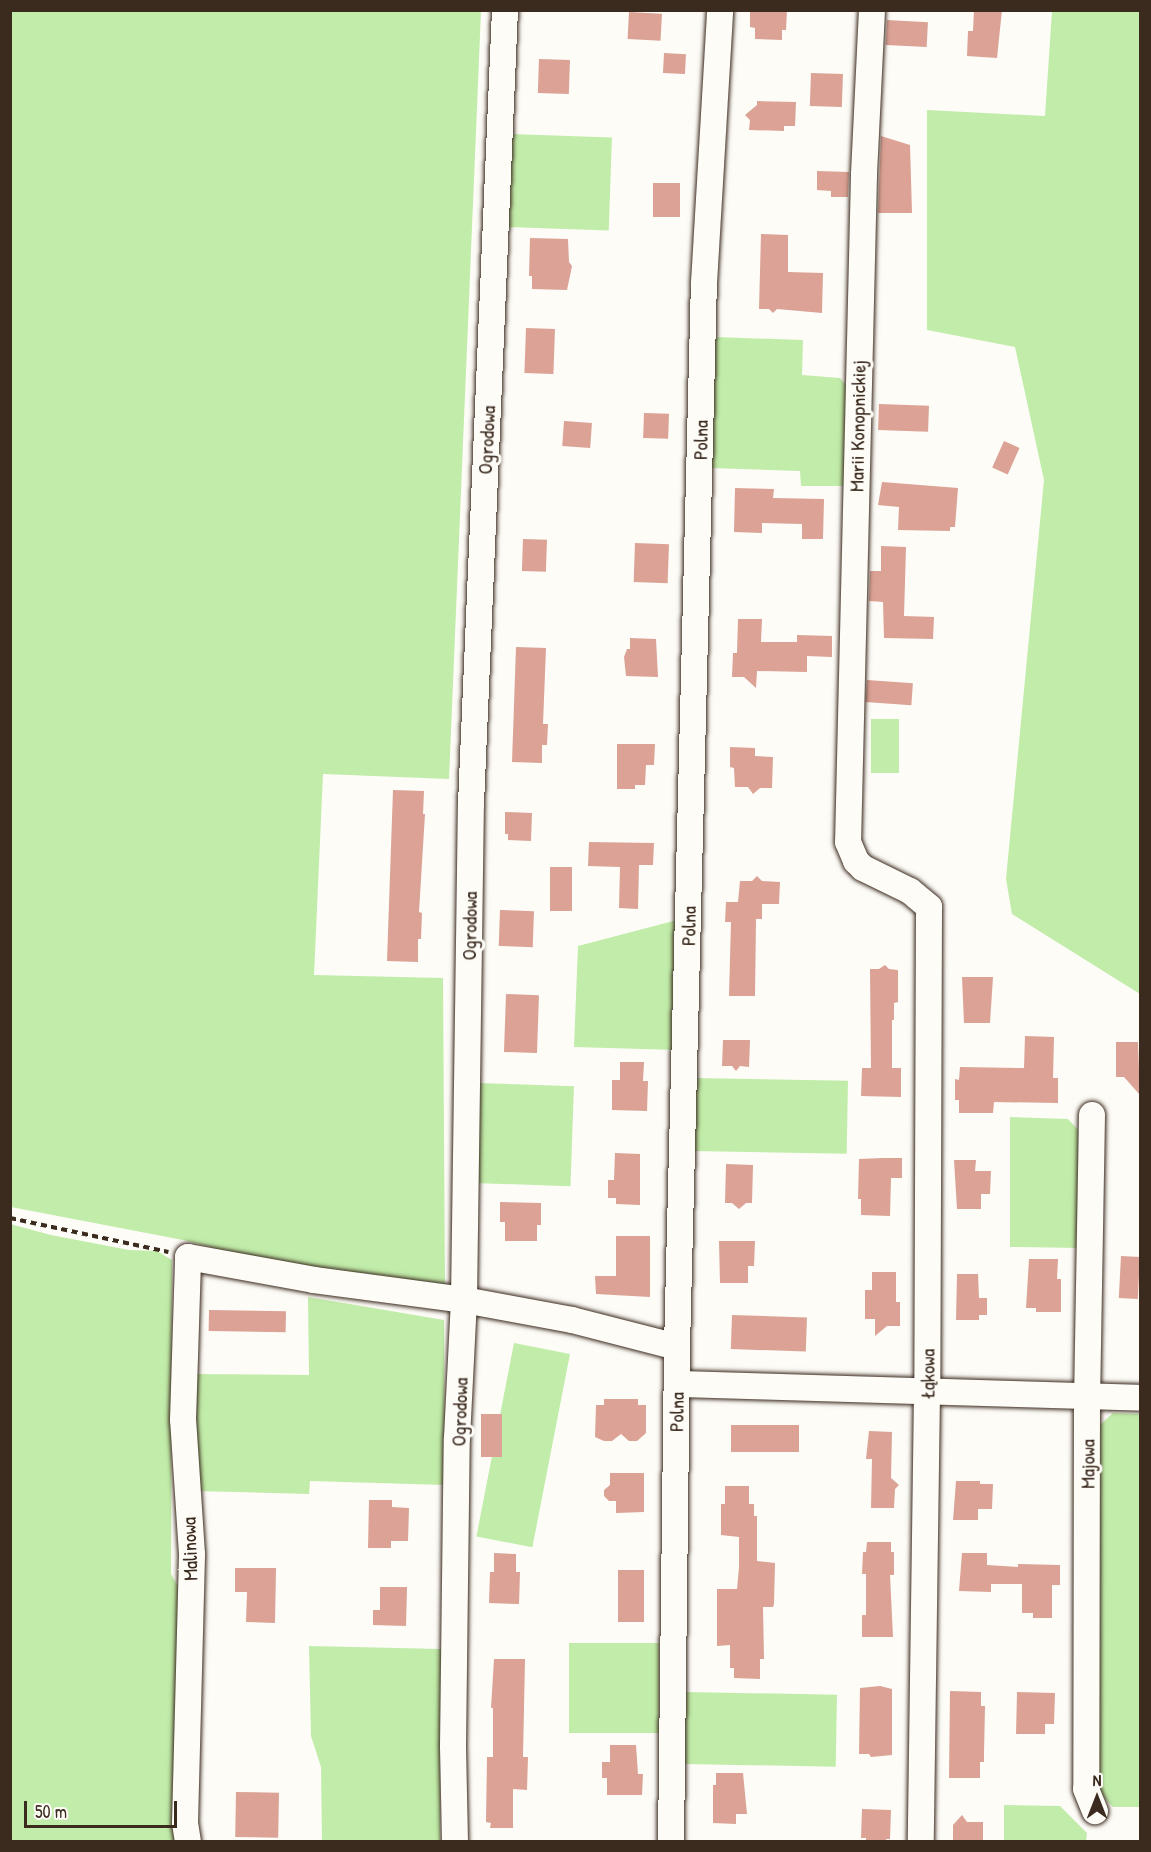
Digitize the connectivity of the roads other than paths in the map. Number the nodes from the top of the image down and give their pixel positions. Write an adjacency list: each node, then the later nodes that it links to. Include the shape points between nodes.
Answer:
1 (505, 10): 6 (street, Ogrodowa, via 471,804)
2 (720, 10): 7 (street, Polna, via 704,283)
3 (872, 10): 4 (street, Marii Konopnickiej, via 862,211 848,842 863,868 910,891)
4 (929, 907): 9 (street, Łąkowa)
5 (1092, 1115): 10 (street, Majowa)
6 (464, 1300): 7 (street, via 572,1320); 13 (street, Malinowa, via 314,1280 188,1257 183,1420 192,1554 185,1823); 14 (street, Ogrodowa, via 457,1438)
7 (677, 1347): 8 (street, Polna)
8 (677, 1384): 9 (street); 15 (street, Polna)
9 (927, 1393): 10 (street); 16 (street, Łąkowa)
10 (1087, 1397): 11 (street); 12 (street, Majowa, via 1086,1789)
11 (1140, 1398)
12 (1095, 1811)
13 (188, 1842)
14 (455, 1842)
15 (671, 1842)
16 (921, 1842)

